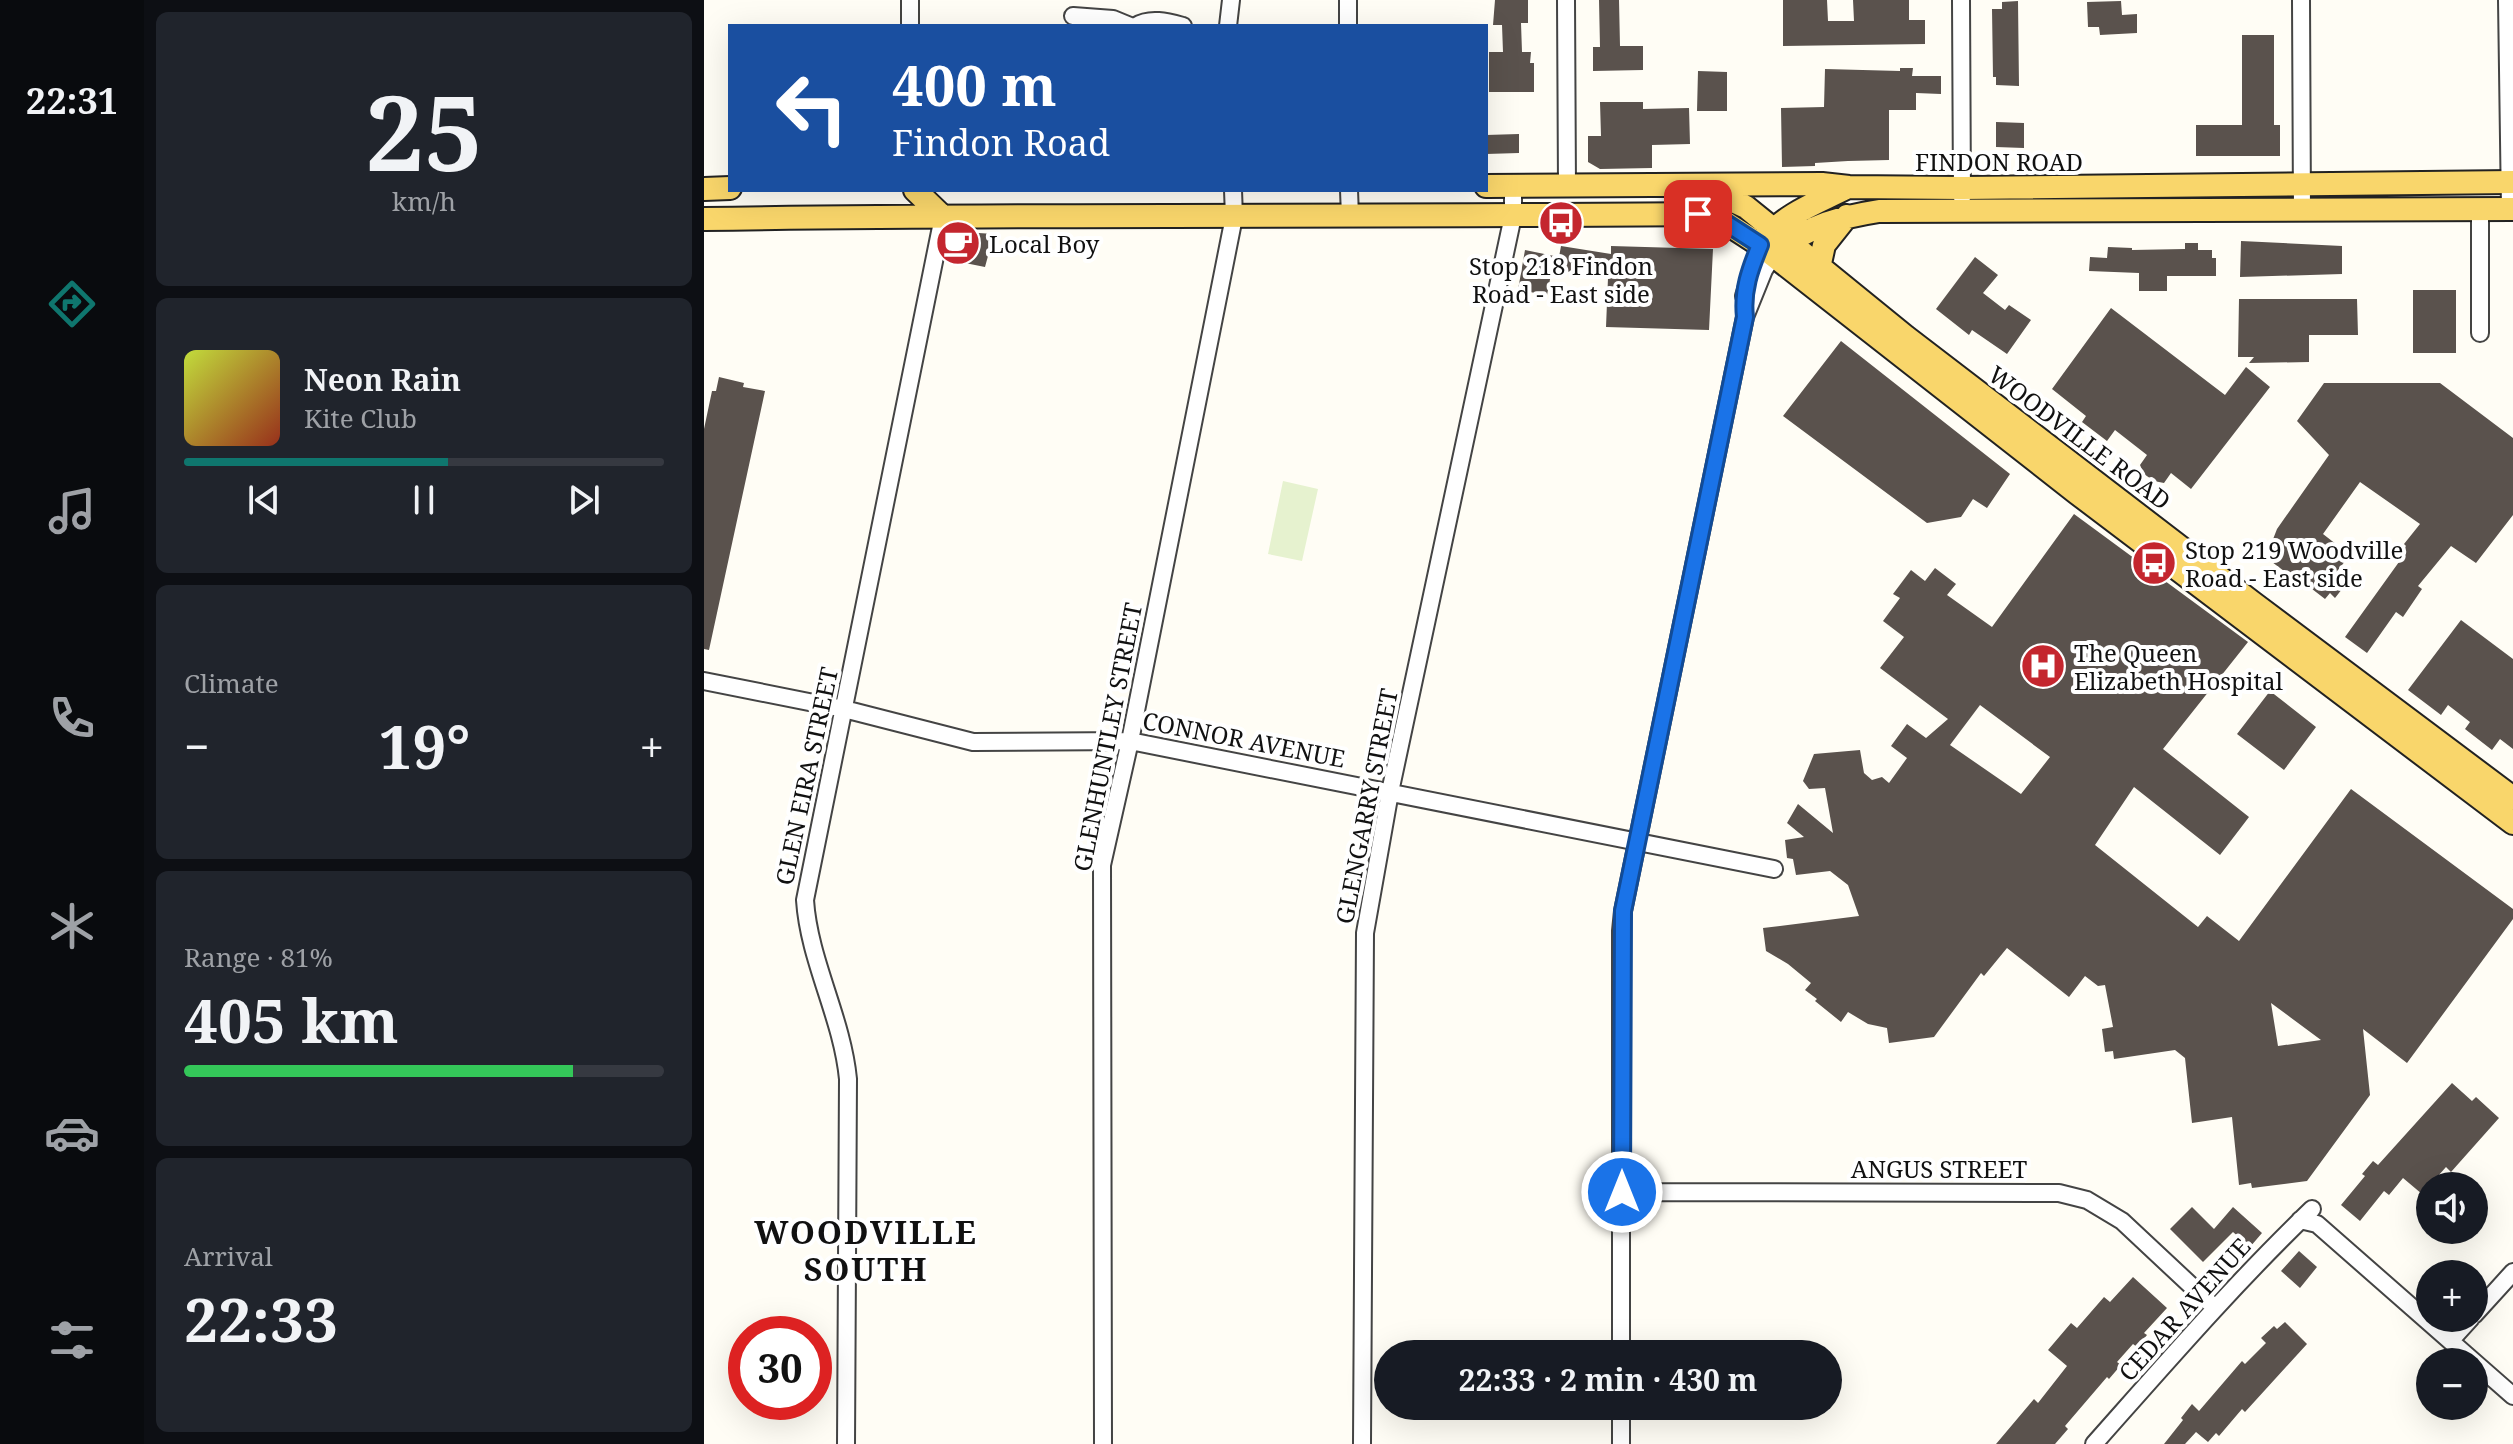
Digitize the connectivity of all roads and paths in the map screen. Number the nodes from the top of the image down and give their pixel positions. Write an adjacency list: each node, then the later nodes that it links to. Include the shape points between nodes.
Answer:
1 (910, 0): 9 (street)
2 (1231, 0): 13 (street)
3 (1348, 0): 14 (street)
4 (1566, 0): 20 (street)
5 (1961, 0): 27 (street)
6 (2301, 0): 16 (street)
7 (2507, 0): 15 (street)
8 (1073, 16): 10 (street)
9 (910, 24)
10 (1127, 24)
11 (1139, 24): 12 (street)
12 (1169, 24)
13 (1228, 24)
14 (1348, 24)
15 (2512, 182): 16 (main road, FINDON ROAD); 28 (street)
16 (2302, 183): 27 (main road, FINDON ROAD); 30 (street)
17 (1688, 185): 20 (main road, FINDON ROAD); 21 (main road, FINDON ROAD); 37 (main road, WOODVILLE ROAD, via 1746,207)
18 (1488, 186): 19 (main road, FINDON ROAD)
19 (1513, 187): 20 (main road, FINDON ROAD); 32 (street, GLENGARRY STREET)
20 (1567, 187)
21 (1849, 187): 27 (main road, FINDON ROAD); 37 (main road, via 1793,213)
22 (728, 188): 23 (main road)
23 (704, 189)
24 (917, 192): 34 (main road)
25 (1233, 192): 35 (street, GLENHUNTLEY STREET)
26 (1349, 192): 31 (street)
27 (1962, 199): 30 (main road, FINDON ROAD); 33 (main road, FINDON ROAD)
28 (2512, 209): 29 (main road, FINDON ROAD)
29 (2480, 210): 30 (main road, FINDON ROAD); 39 (street)
30 (2302, 211)
31 (1350, 216): 32 (main road); 35 (main road)
32 (1513, 216): 37 (main road, via 1698,214); 43 (street, GLENGARRY STREET)
33 (1847, 216): 37 (main road, FINDON ROAD); 38 (main road, via 1824,245)
34 (943, 217): 35 (main road); 36 (main road); 41 (street, GLEN EIRA STREET)
35 (1234, 217): 42 (street, GLENHUNTLEY STREET)
36 (704, 219)
37 (1774, 243): 38 (main road, WOODVILLE ROAD); 45 (main road, WOODVILLE ROAD, via 2077,493); 46 (street, via 1750,269 1743,299 1745,317)
38 (1819, 268): 44 (main road, WOODVILLE ROAD)
39 (2480, 333)
40 (704, 681): 41 (street, CONNOR AVENUE)
41 (844, 709): 42 (street, CONNOR AVENUE, via 973,742); 57 (street, GLEN EIRA STREET, via 805,900 806,925 845,1050 848,1079)
42 (1130, 741): 43 (street, CONNOR AVENUE); 58 (street, GLENHUNTLEY STREET, via 1102,865)
43 (1390, 792): 46 (street, CONNOR AVENUE); 59 (street, GLENGARRY STREET, via 1365,933)
44 (2513, 798)
45 (2513, 823)
46 (1638, 843): 47 (street, CONNOR AVENUE); 48 (street, via 1621,931)
47 (1774, 869)
48 (1622, 1192): 51 (street, ANGUS STREET, via 2059,1193 2087,1200 2122,1221); 53 (street)
49 (2513, 1272): 50 (street)
50 (2488, 1300)
51 (2215, 1308): 54 (street, CEDAR AVENUE, via 2306,1214); 61 (street, CEDAR AVENUE)
52 (2458, 1332): 54 (street)
53 (1621, 1340)
54 (2451, 1340): 55 (street)
55 (2513, 1396)
56 (1621, 1420): 60 (street)
57 (846, 1444)
58 (1103, 1444)
59 (1362, 1444)
60 (1621, 1444)
61 (2094, 1444)

